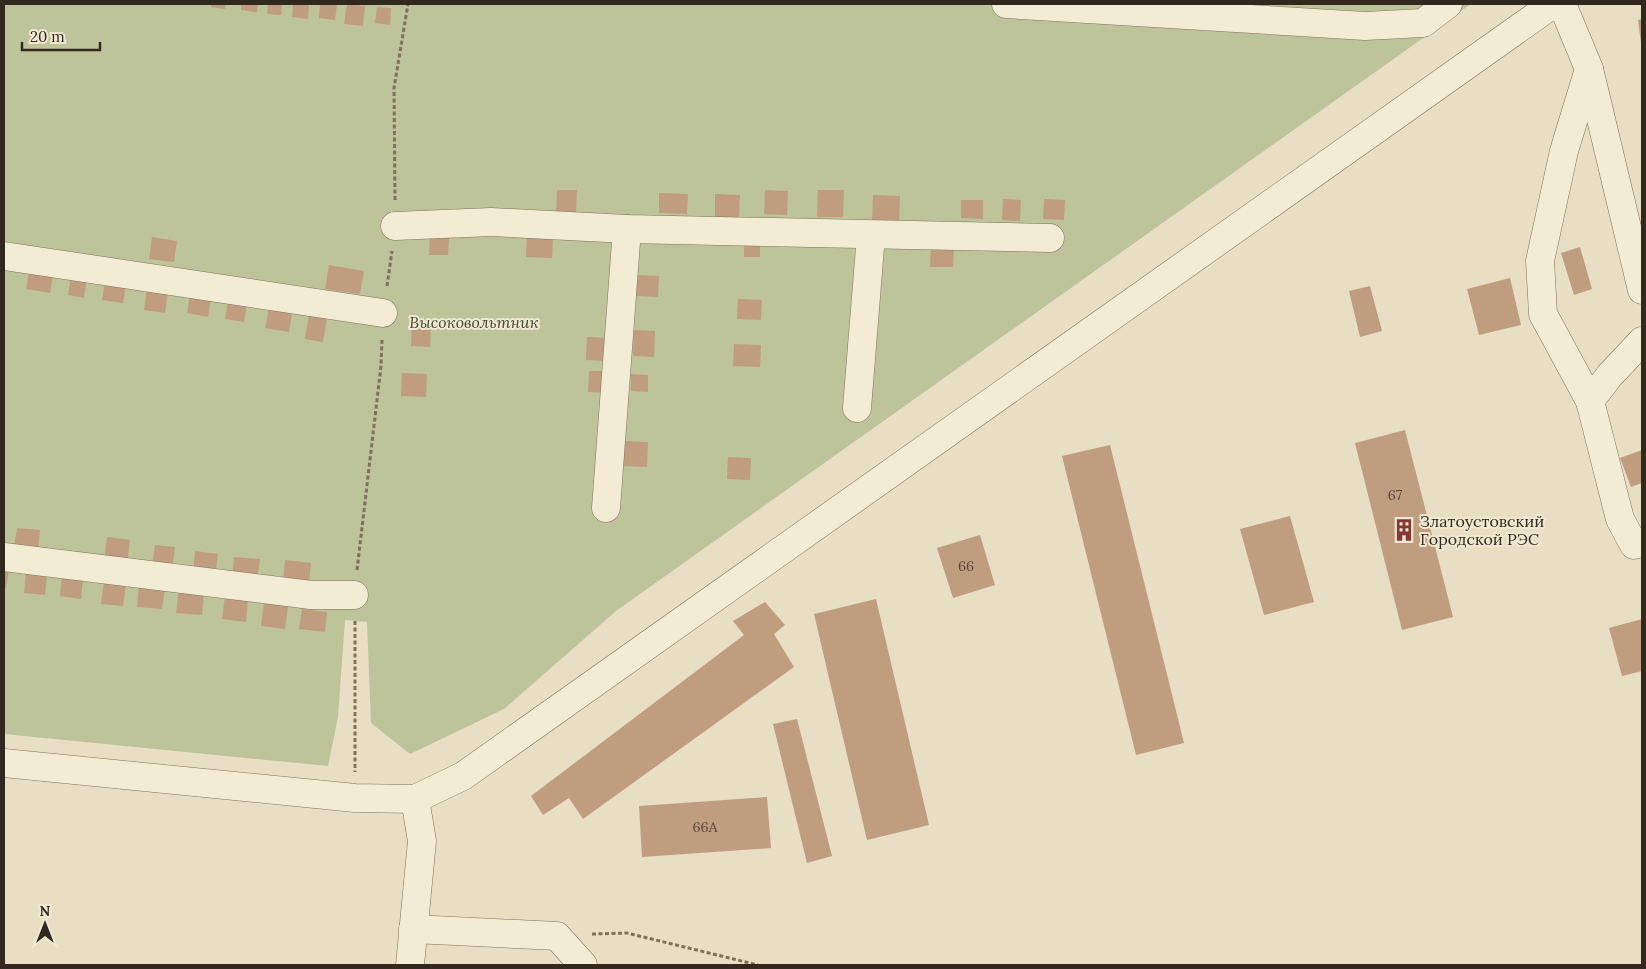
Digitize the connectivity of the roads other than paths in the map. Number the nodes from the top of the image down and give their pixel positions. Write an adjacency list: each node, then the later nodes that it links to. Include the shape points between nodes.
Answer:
1 (1006, 4): 2 (street, via 1366,26 1423,23)
2 (1448, 4)
3 (1552, 4): 21 (street, via 463,776)
4 (1562, 4): 5 (street)
5 (1589, 69): 11 (street); 14 (street, via 1564,151 1540,261 1543,314)
6 (396, 226): 7 (street, via 491,222)
7 (627, 229): 8 (street); 16 (street)
8 (871, 235): 9 (street); 15 (street)
9 (1050, 238)
10 (4, 256): 12 (street)
11 (1642, 290)
12 (383, 314)
13 (1642, 341): 14 (street)
14 (1590, 401): 17 (street, via 1620,519 1634,545)
15 (857, 408)
16 (606, 508)
17 (1642, 543)
18 (4, 557): 19 (street, via 311,595)
19 (354, 595)
20 (4, 763): 21 (street, via 355,798)
21 (415, 799): 22 (street, via 422,841)
22 (413, 928): 23 (street); 24 (street, via 557,936)
23 (410, 965)
24 (583, 965)

